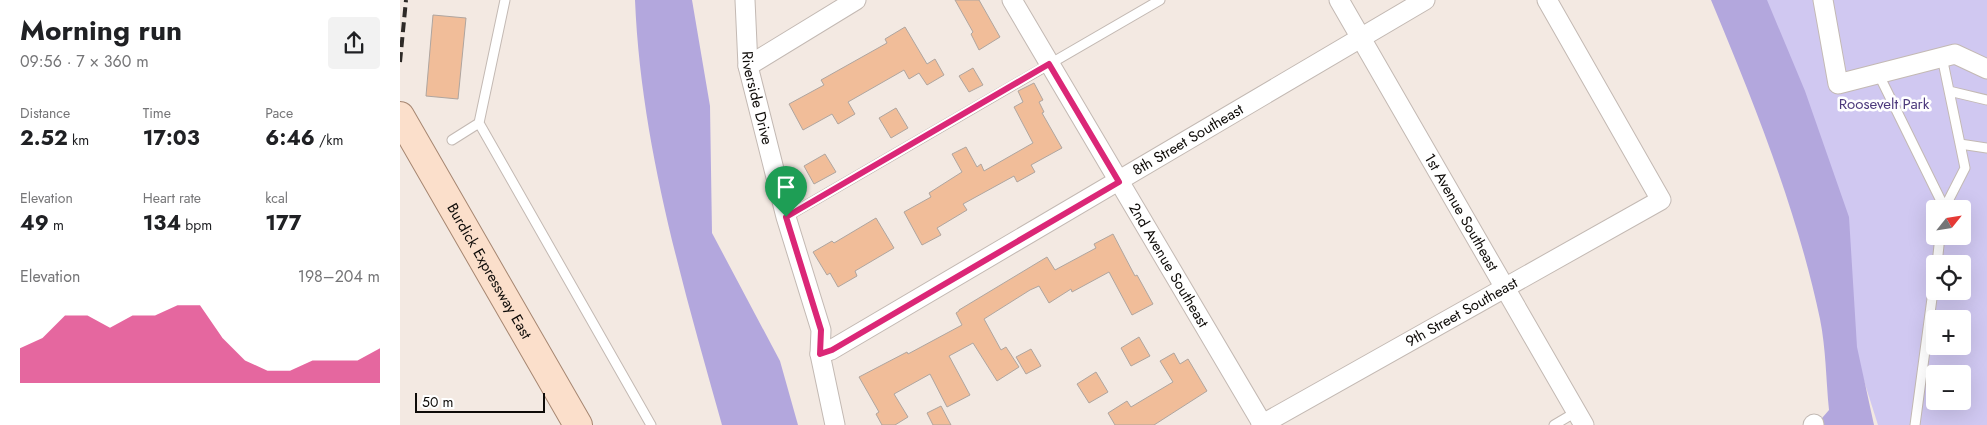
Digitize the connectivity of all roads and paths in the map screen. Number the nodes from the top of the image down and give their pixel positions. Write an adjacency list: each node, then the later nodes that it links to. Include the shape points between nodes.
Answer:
1 (505, 0): 19 (lane)
2 (744, 0): 13 (street, Riverside Drive)
3 (856, 0): 13 (street)
4 (1012, 0): 12 (street, 2nd Avenue Southeast)
5 (1160, 0): 12 (lane)
6 (1339, 0): 10 (street, 1st Avenue Southeast)
7 (1426, 0): 10 (street, 8th Street Southeast)
8 (1547, 0): 27 (street, 9th Street Southeast, via 1661,200)
9 (1823, 0): 15 (street, via 1838,84)
10 (1360, 37): 23 (street, 8th Street Southeast); 27 (street, 1st Avenue Southeast)
11 (1942, 57): 14 (street, via 1955,54); 15 (street); 16 (lane)
12 (1049, 64): 23 (street, 2nd Avenue Southeast); 26 (lane)
13 (748, 66): 26 (street, Riverside Drive)
14 (1987, 70)
15 (1878, 73): 24 (lane)
16 (1949, 90): 17 (lane); 21 (lane)
17 (1987, 100)
18 (400, 116): 31 (main road, Burdick Expressway East)
19 (479, 123): 20 (lane); 32 (lane)
20 (452, 140)
21 (1960, 144): 22 (lane); 25 (lane, via 1965,168)
22 (1987, 148)
23 (1119, 182): 29 (street, 8th Street Southeast, via 832,350); 34 (street, 2nd Avenue Southeast)
24 (1940, 200)
25 (1948, 200)
26 (786, 217): 29 (street, Riverside Drive, via 821,330)
27 (1504, 288): 30 (street, 1st Avenue Southeast); 34 (street, 9th Street Southeast)
28 (1932, 300): 36 (lane)
29 (820, 354): 33 (street, Riverside Drive)
30 (1580, 418): 35 (lane)
31 (578, 425)
32 (651, 425)
33 (835, 425)
34 (1262, 425)
35 (1554, 425)
36 (1915, 425)

